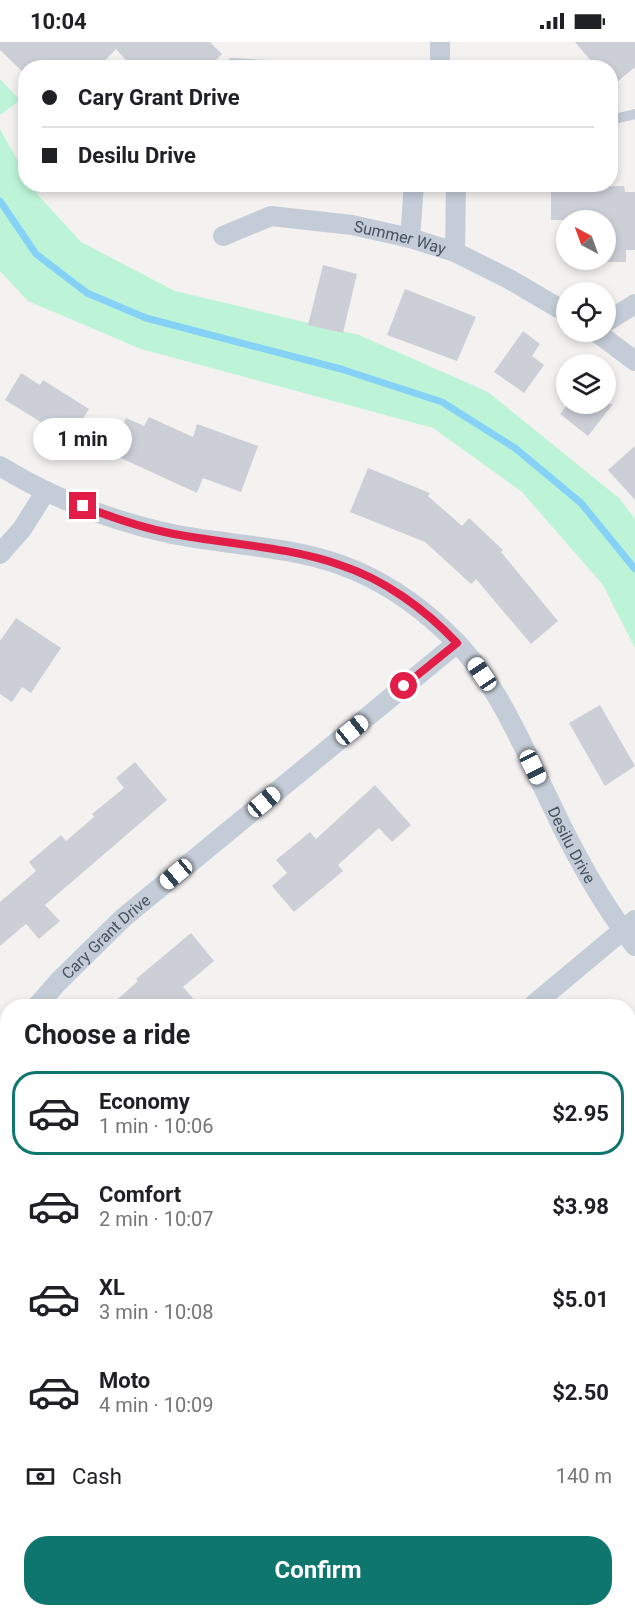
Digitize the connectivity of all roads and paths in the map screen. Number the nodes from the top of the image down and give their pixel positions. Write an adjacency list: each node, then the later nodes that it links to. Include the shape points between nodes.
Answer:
1 (440, 42): 2 (street)
2 (440, 60)
3 (635, 114): 4 (lane)
4 (618, 118)
5 (413, 192): 8 (street)
6 (456, 192): 9 (street)
7 (223, 236): 8 (street, Summer Way, via 272,216 351,225)
8 (410, 238): 9 (street, Summer Way)
9 (455, 252): 11 (street, Summer Way)
10 (635, 304): 12 (street)
11 (556, 307)
12 (616, 316)
13 (609, 342): 14 (street)
14 (635, 361)
15 (0, 466): 16 (street, Desilu Drive)
16 (46, 491): 17 (street, via 22,529); 18 (street, Desilu Drive, via 120,520 172,534 340,564 402,596)
17 (0, 554)
18 (457, 643): 19 (street, Desilu Drive, via 513,724 580,861); 21 (street, Cary Grant Drive, via 123,918)
19 (629, 925): 20 (street, Desilu Drive); 22 (street)
20 (635, 946)
21 (42, 999)
22 (540, 999)

